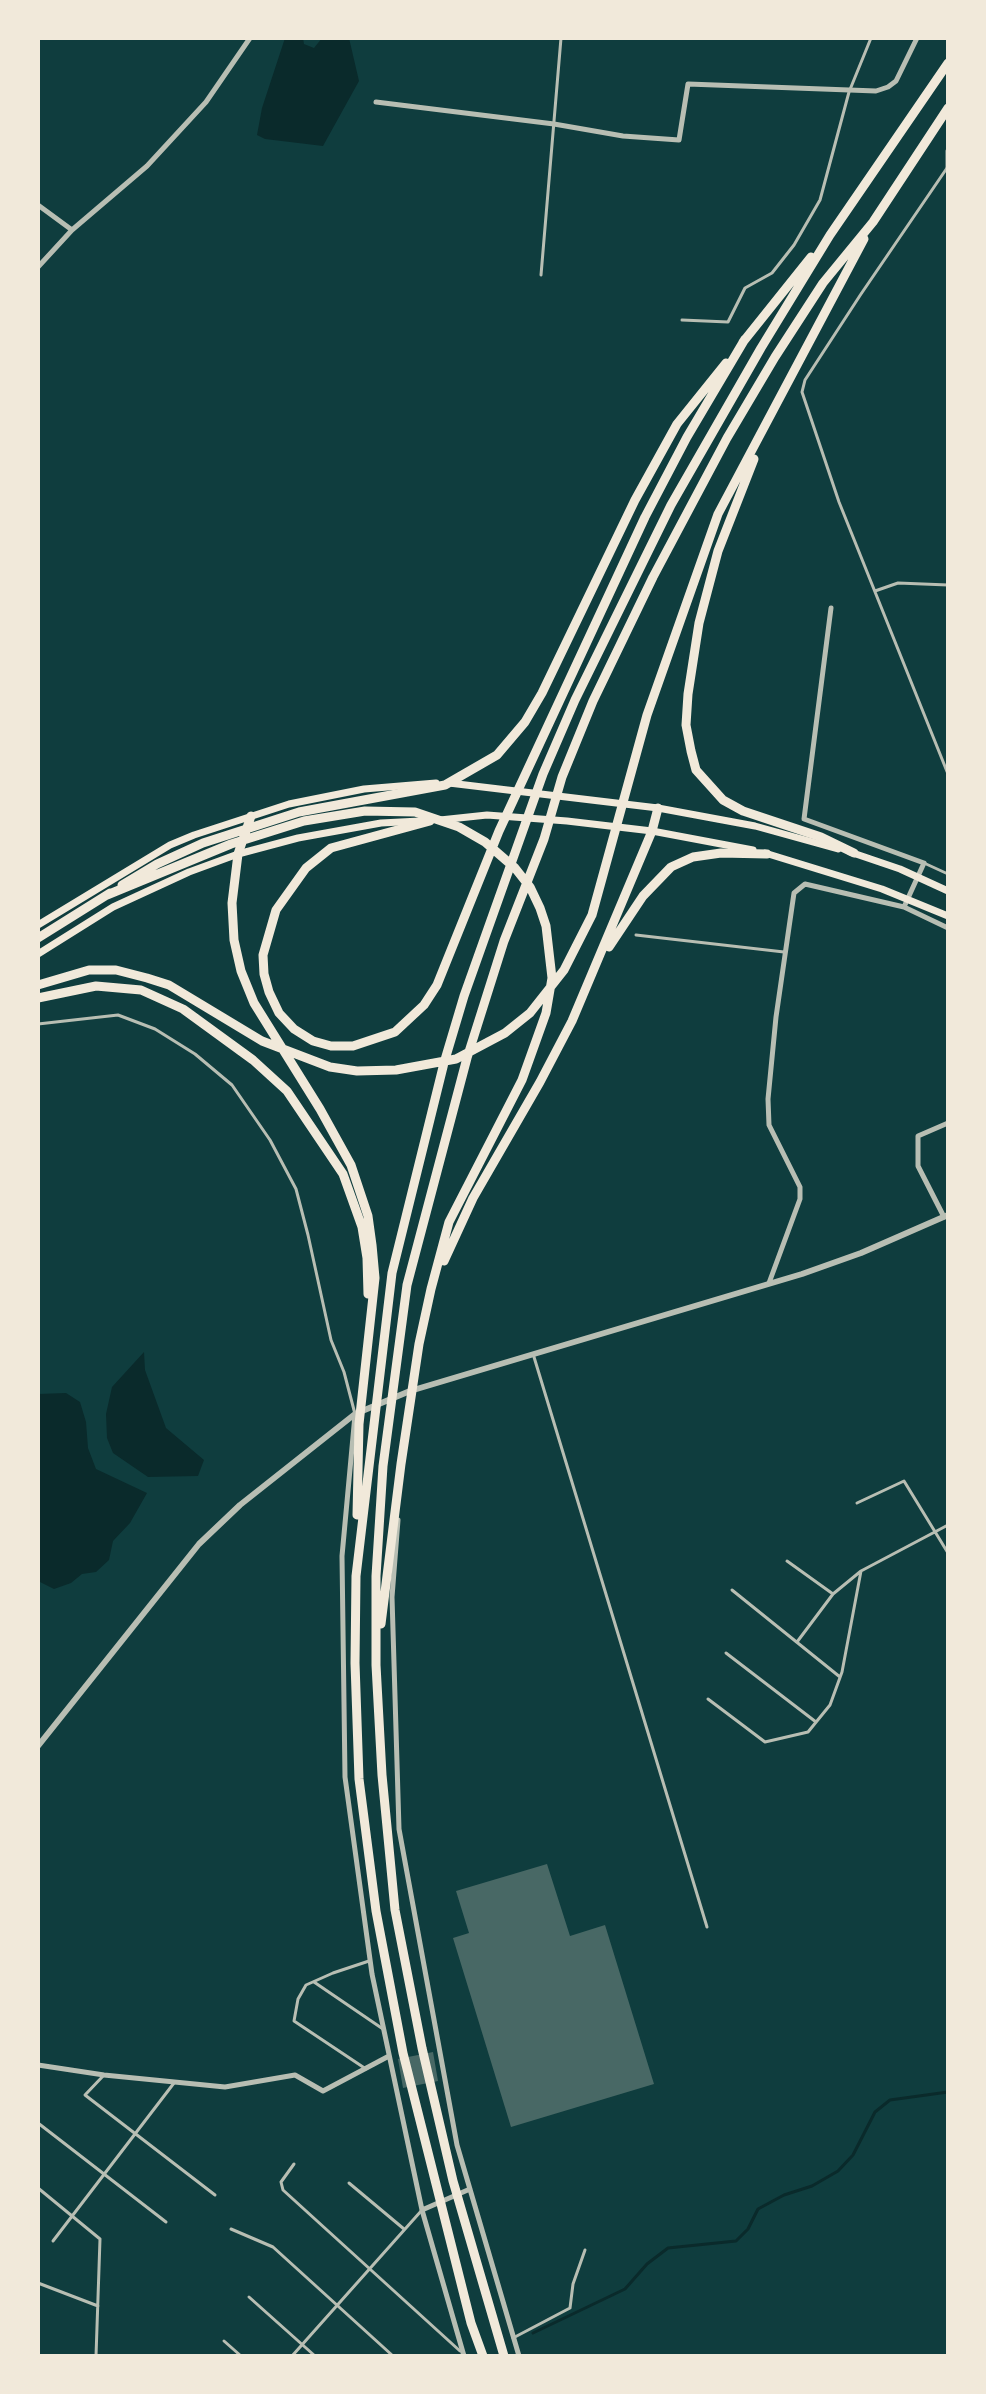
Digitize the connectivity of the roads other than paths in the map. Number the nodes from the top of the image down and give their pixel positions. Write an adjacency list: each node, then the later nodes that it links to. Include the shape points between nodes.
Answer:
1 (250, 38): 14 (street, via 206,102 147,166)
2 (561, 38): 9 (lane)
3 (871, 38): 6 (lane)
4 (917, 38): 6 (street, via 896,81 876,91)
5 (948, 63): 15 (highway)
6 (849, 92): 9 (street, via 688,84 679,140); 18 (lane, via 820,200 794,245 772,273 745,288 728,322)
7 (376, 102): 9 (street)
8 (948, 108): 13 (highway)
9 (554, 124): 17 (lane)
10 (948, 151): 11 (street)
11 (948, 169): 22 (lane, via 861,294 802,392)
12 (38, 205): 14 (street)
13 (873, 222): 20 (highway); 70 (highway, via 823,283 727,438 653,577 593,701 504,941 407,1285 383,1466)
14 (72, 230): 16 (street)
15 (830, 235): 19 (highway); 65 (highway, via 671,505 597,652 543,774 464,996 392,1273)
16 (38, 267)
17 (541, 275)
18 (682, 320)
19 (745, 339): 27 (highway, via 668,471 499,831 437,985 395,1032 342,1046 313,1041 279,1013 269,992 263,955 276,910 306,868 331,848); 38 (highway, via 677,424 525,722 486,762 445,785 299,812 203,843)
20 (771, 413): 30 (highway, via 718,551 699,623 686,725 696,770 723,800); 48 (highway, via 718,514 684,605 647,715 592,915 548,991 505,1033 456,1059 357,1071 300,1058 147,978 89,970)
21 (948, 585): 22 (lane, via 898,583)
22 (875, 591): 24 (lane)
23 (831, 608): 33 (street, via 804,819)
24 (948, 774)
25 (658, 808): 26 (main road, via 451,783 364,789); 29 (highway); 30 (main road, via 755,826)
26 (251, 816): 28 (main road); 31 (highway)
27 (430, 821): 29 (main road, via 487,815); 31 (main road, via 381,823)
28 (209, 830): 34 (main road, via 226,851); 41 (main road, via 170,845)
29 (652, 831): 32 (main road); 47 (highway)
30 (854, 853): 36 (main road)
31 (238, 854): 34 (main road); 55 (highway, via 232,903 241,971 254,1003 351,1165 368,1216 375,1278)
32 (767, 854): 39 (main road); 47 (highway, via 721,853 671,867 643,896)
33 (924, 863): 35 (lane); 36 (street)
34 (212, 864): 46 (main road, via 113,907)
35 (948, 874)
36 (918, 878): 37 (main road); 39 (street)
37 (948, 891)
38 (107, 895): 44 (highway); 54 (highway, via 231,844 304,821 365,811 415,812 459,827 515,868 530,887 546,926 552,978 546,1013 531,1058 449,1222)
39 (906, 903): 40 (main road); 42 (street); 45 (street, via 805,884 794,893)
40 (948, 916)
41 (38, 925)
42 (948, 928)
43 (636, 935): 45 (lane)
44 (38, 938)
45 (784, 952): 53 (street, via 769,1125 800,1187 800,1199)
46 (38, 954)
47 (593, 974): 54 (highway, via 540,1082 473,1198)
48 (38, 985)
49 (38, 998): 55 (highway, via 96,986 141,990 209,1026 287,1091 331,1153 353,1199 367,1258)
50 (38, 1024): 58 (lane, via 118,1015 182,1045 232,1085 296,1189 331,1340)
51 (948, 1123): 52 (street, via 918,1136 918,1166)
52 (946, 1216): 53 (street, via 861,1253)
53 (769, 1283): 56 (street)
54 (431, 1289): 70 (highway)
55 (366, 1341): 65 (highway)
56 (533, 1354): 57 (street); 75 (lane)
57 (410, 1391): 58 (street); 90 (street, via 392,1597 399,1829 457,2145)
58 (355, 1414): 74 (street, via 199,1544); 76 (street, via 342,1556 345,1777)
59 (857, 1503): 61 (lane, via 904,1481)
60 (948, 1525): 61 (lane)
61 (935, 1533): 62 (lane); 64 (lane)
62 (948, 1553)
63 (787, 1561): 67 (lane)
64 (861, 1571): 67 (lane); 71 (lane)
65 (356, 1576): 113 (highway, via 359,1779 376,1911 403,2053)
66 (732, 1590): 68 (lane)
67 (833, 1594): 68 (lane)
68 (797, 1642): 71 (lane)
69 (726, 1653): 73 (lane)
70 (376, 1665): 114 (highway, via 395,1910 453,2181)
71 (840, 1677): 73 (lane, via 830,1705)
72 (708, 1699): 73 (lane, via 765,1742 808,1732)
73 (816, 1722)
74 (38, 1746)
75 (707, 1927)
76 (370, 1961): 77 (lane); 78 (street)
77 (314, 1982): 78 (lane); 81 (lane, via 298,1999 294,2021)
78 (383, 2029): 79 (street)
79 (389, 2056): 81 (street); 92 (street)
80 (38, 2065): 82 (street)
81 (366, 2069): 83 (street, via 323,2091 295,2075 225,2087)
82 (104, 2075): 83 (street); 85 (lane, via 85,2095)
83 (174, 2083): 85 (lane)
84 (38, 2123): 87 (lane)
85 (137, 2134): 87 (lane); 91 (lane)
86 (294, 2164): 99 (lane, via 281,2182 283,2190)
87 (103, 2175): 93 (lane); 94 (lane)
88 (349, 2183): 96 (lane)
89 (38, 2188): 93 (lane)
90 (470, 2189): 92 (street); 104 (street)
91 (215, 2195)
92 (422, 2210): 96 (lane); 107 (street)
93 (72, 2216): 97 (lane); 102 (lane, via 100,2239)
94 (166, 2222)
95 (231, 2229): 103 (lane, via 273,2247)
96 (404, 2229): 99 (lane)
97 (53, 2241)
98 (585, 2250): 104 (lane, via 570,2308)
99 (369, 2267): 103 (lane); 107 (lane)
100 (38, 2283): 102 (lane)
101 (249, 2297): 106 (lane)
102 (98, 2306): 108 (lane)
103 (336, 2306): 106 (lane); 112 (lane)
104 (513, 2338): 115 (street)
105 (224, 2341): 109 (lane)
106 (302, 2344): 110 (lane); 111 (lane)
107 (464, 2355)
108 (96, 2356)
109 (241, 2356)
110 (292, 2356)
111 (315, 2356)
112 (393, 2356)
113 (483, 2356)
114 (504, 2356)
115 (519, 2356)

